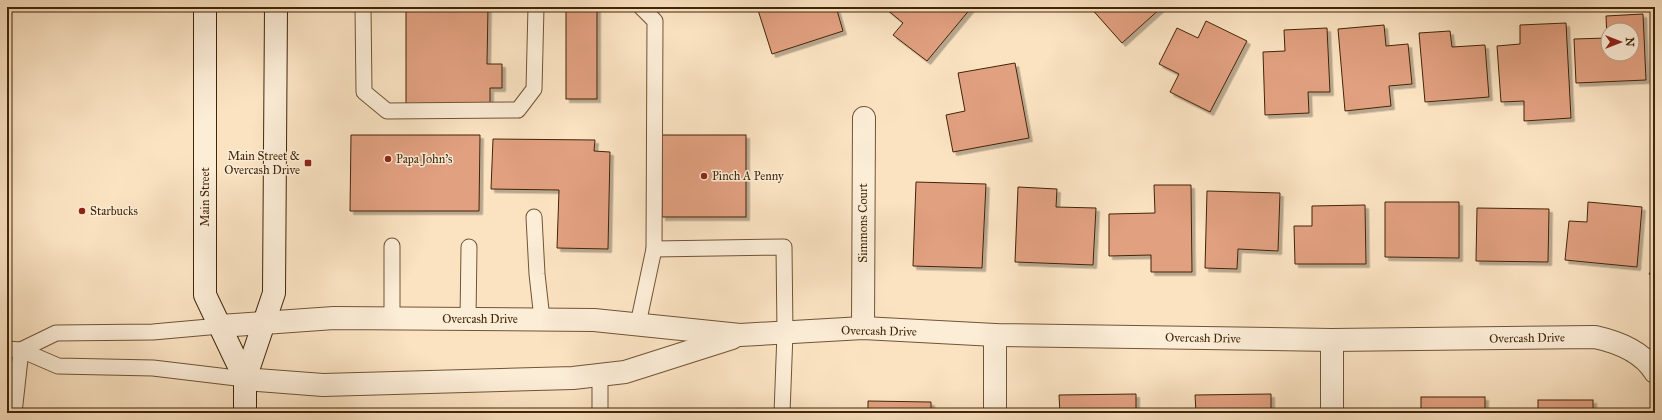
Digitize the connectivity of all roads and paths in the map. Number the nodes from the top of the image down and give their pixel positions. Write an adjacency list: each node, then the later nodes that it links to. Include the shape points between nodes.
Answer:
1 (205, 7): 16 (street, Main Street, via 205,295)
2 (276, 7): 14 (street, Main Street, via 274,293)
3 (363, 7): 4 (lane, via 364,92 387,111 469,112 518,110 534,89)
4 (536, 7)
5 (641, 7): 10 (lane, via 655,21)
6 (864, 118): 17 (street, Simmons Court)
7 (534, 217): 13 (lane)
8 (392, 246): 11 (lane)
9 (469, 247): 12 (lane)
10 (654, 249): 15 (lane); 18 (lane, via 784,247)
11 (392, 318): 12 (street, Overcash Drive); 14 (street, Overcash Drive, via 334,318)
12 (468, 319): 13 (street, Overcash Drive)
13 (542, 319): 15 (street, Overcash Drive)
14 (264, 323): 16 (street, Overcash Drive); 25 (street, Main Street)
15 (638, 324): 19 (street, Overcash Drive)
16 (220, 326): 22 (lane, via 153,332 56,333); 25 (street, Main Street)
17 (863, 328): 18 (street, Overcash Drive); 20 (street, Overcash Drive)
18 (785, 333): 19 (street, Overcash Drive); 29 (lane)
19 (740, 335): 24 (street, Overcash Drive, via 625,372)
20 (995, 335): 21 (street, Overcash Drive); 30 (street)
21 (1332, 340): 23 (street, Overcash Drive, via 1595,337 1621,344 1643,358); 31 (street)
22 (14, 350): 25 (lane, via 58,366 153,368); 26 (lane)
23 (1655, 372)
24 (600, 374): 25 (street, Overcash Drive, via 573,378 323,386); 28 (lane)
25 (245, 379): 27 (street, Main Street)
26 (14, 413)
27 (245, 413)
28 (600, 413)
29 (782, 413)
30 (995, 413)
31 (1332, 413)

